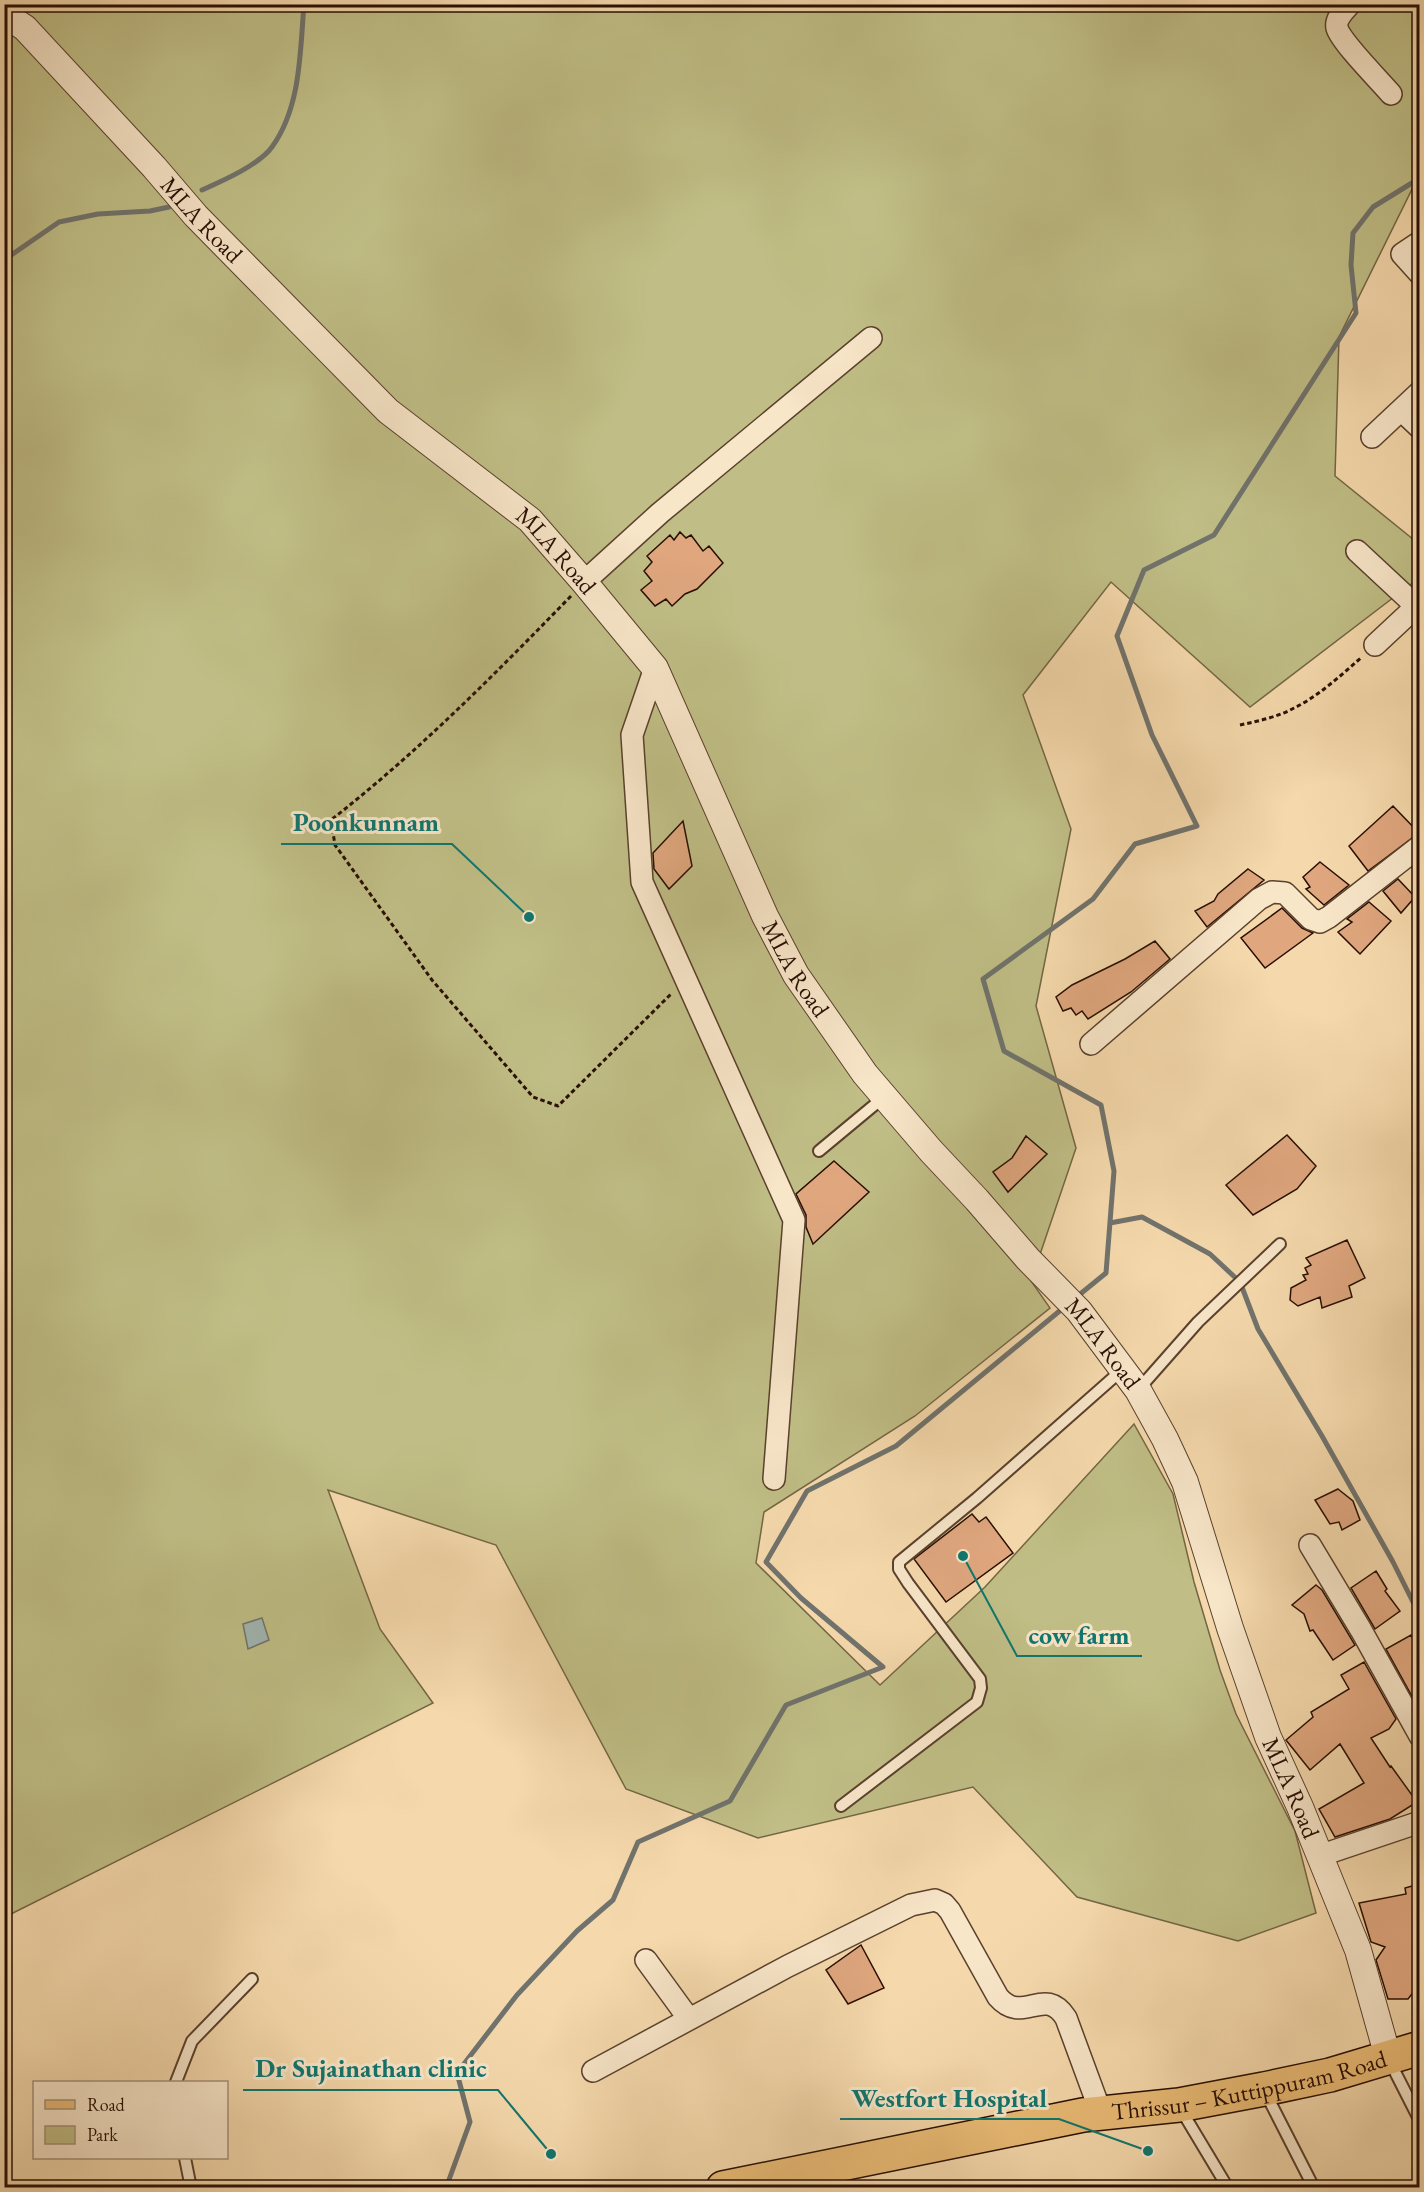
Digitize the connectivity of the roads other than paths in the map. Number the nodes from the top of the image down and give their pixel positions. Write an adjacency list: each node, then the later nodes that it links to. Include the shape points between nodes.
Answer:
1 (1350, 4): 3 (street, via 1338,17 1337,27)
2 (4, 14): 12 (street, MLA Road, via 25,28 196,216 388,411 530,520)
3 (1391, 94)
4 (1419, 242): 5 (street, via 1402,254)
5 (1419, 274)
6 (871, 338): 12 (street, via 660,513)
7 (1419, 392): 8 (street)
8 (1401, 410): 9 (street); 10 (street)
9 (1419, 428)
10 (1372, 437)
11 (1357, 551): 13 (street)
12 (584, 582): 15 (street, MLA Road)
13 (1418, 605): 14 (street)
14 (1375, 645)
15 (655, 668): 18 (street, MLA Road, via 765,916 796,975); 23 (street, via 632,735 642,882 794,1220)
16 (1419, 846): 17 (street, via 1320,922 1311,919 1285,893 1272,892 1259,899)
17 (1091, 1044)
18 (885, 1096): 19 (lane); 21 (street, MLA Road, via 1028,1259 1079,1311)
19 (819, 1151)
20 (1281, 1244): 22 (lane, via 1198,1323)
21 (1122, 1369): 22 (street, MLA Road); 26 (lane, via 899,1562 908,1583 980,1679 981,1688 977,1702)
22 (1138, 1390): 28 (street, MLA Road, via 1185,1482 1260,1716)
23 (774, 1479)
24 (1310, 1545): 25 (street)
25 (1419, 1736)
26 (841, 1806)
27 (1419, 1822): 28 (street)
28 (1319, 1856): 33 (street, MLA Road, via 1358,1950)
29 (646, 1960): 31 (street)
30 (252, 1979): 35 (lane, via 192,2041)
31 (688, 2019): 34 (street); 38 (street, via 911,1905 935,1899 950,1911 1005,2005 1026,2008 1047,2003 1061,2010)
32 (1419, 2048): 33 (main road, Thrissur – Kuttippuram Road)
33 (1388, 2057): 36 (main road, Thrissur – Kuttippuram Road); 39 (lane)
34 (593, 2071)
35 (176, 2081)
36 (1264, 2090): 37 (main road, Thrissur – Kuttippuram Road); 45 (lane)
37 (1179, 2105): 38 (main road, Thrissur – Kuttippuram Road); 44 (lane)
38 (1101, 2113): 41 (main road, Thrissur – Kuttippuram Road, via 920,2146)
39 (1419, 2121)
40 (185, 2159): 42 (lane)
41 (793, 2180): 43 (main road, Thrissur – Kuttippuram Road)
42 (191, 2187)
43 (723, 2187)
44 (1228, 2187)
45 (1314, 2187)

